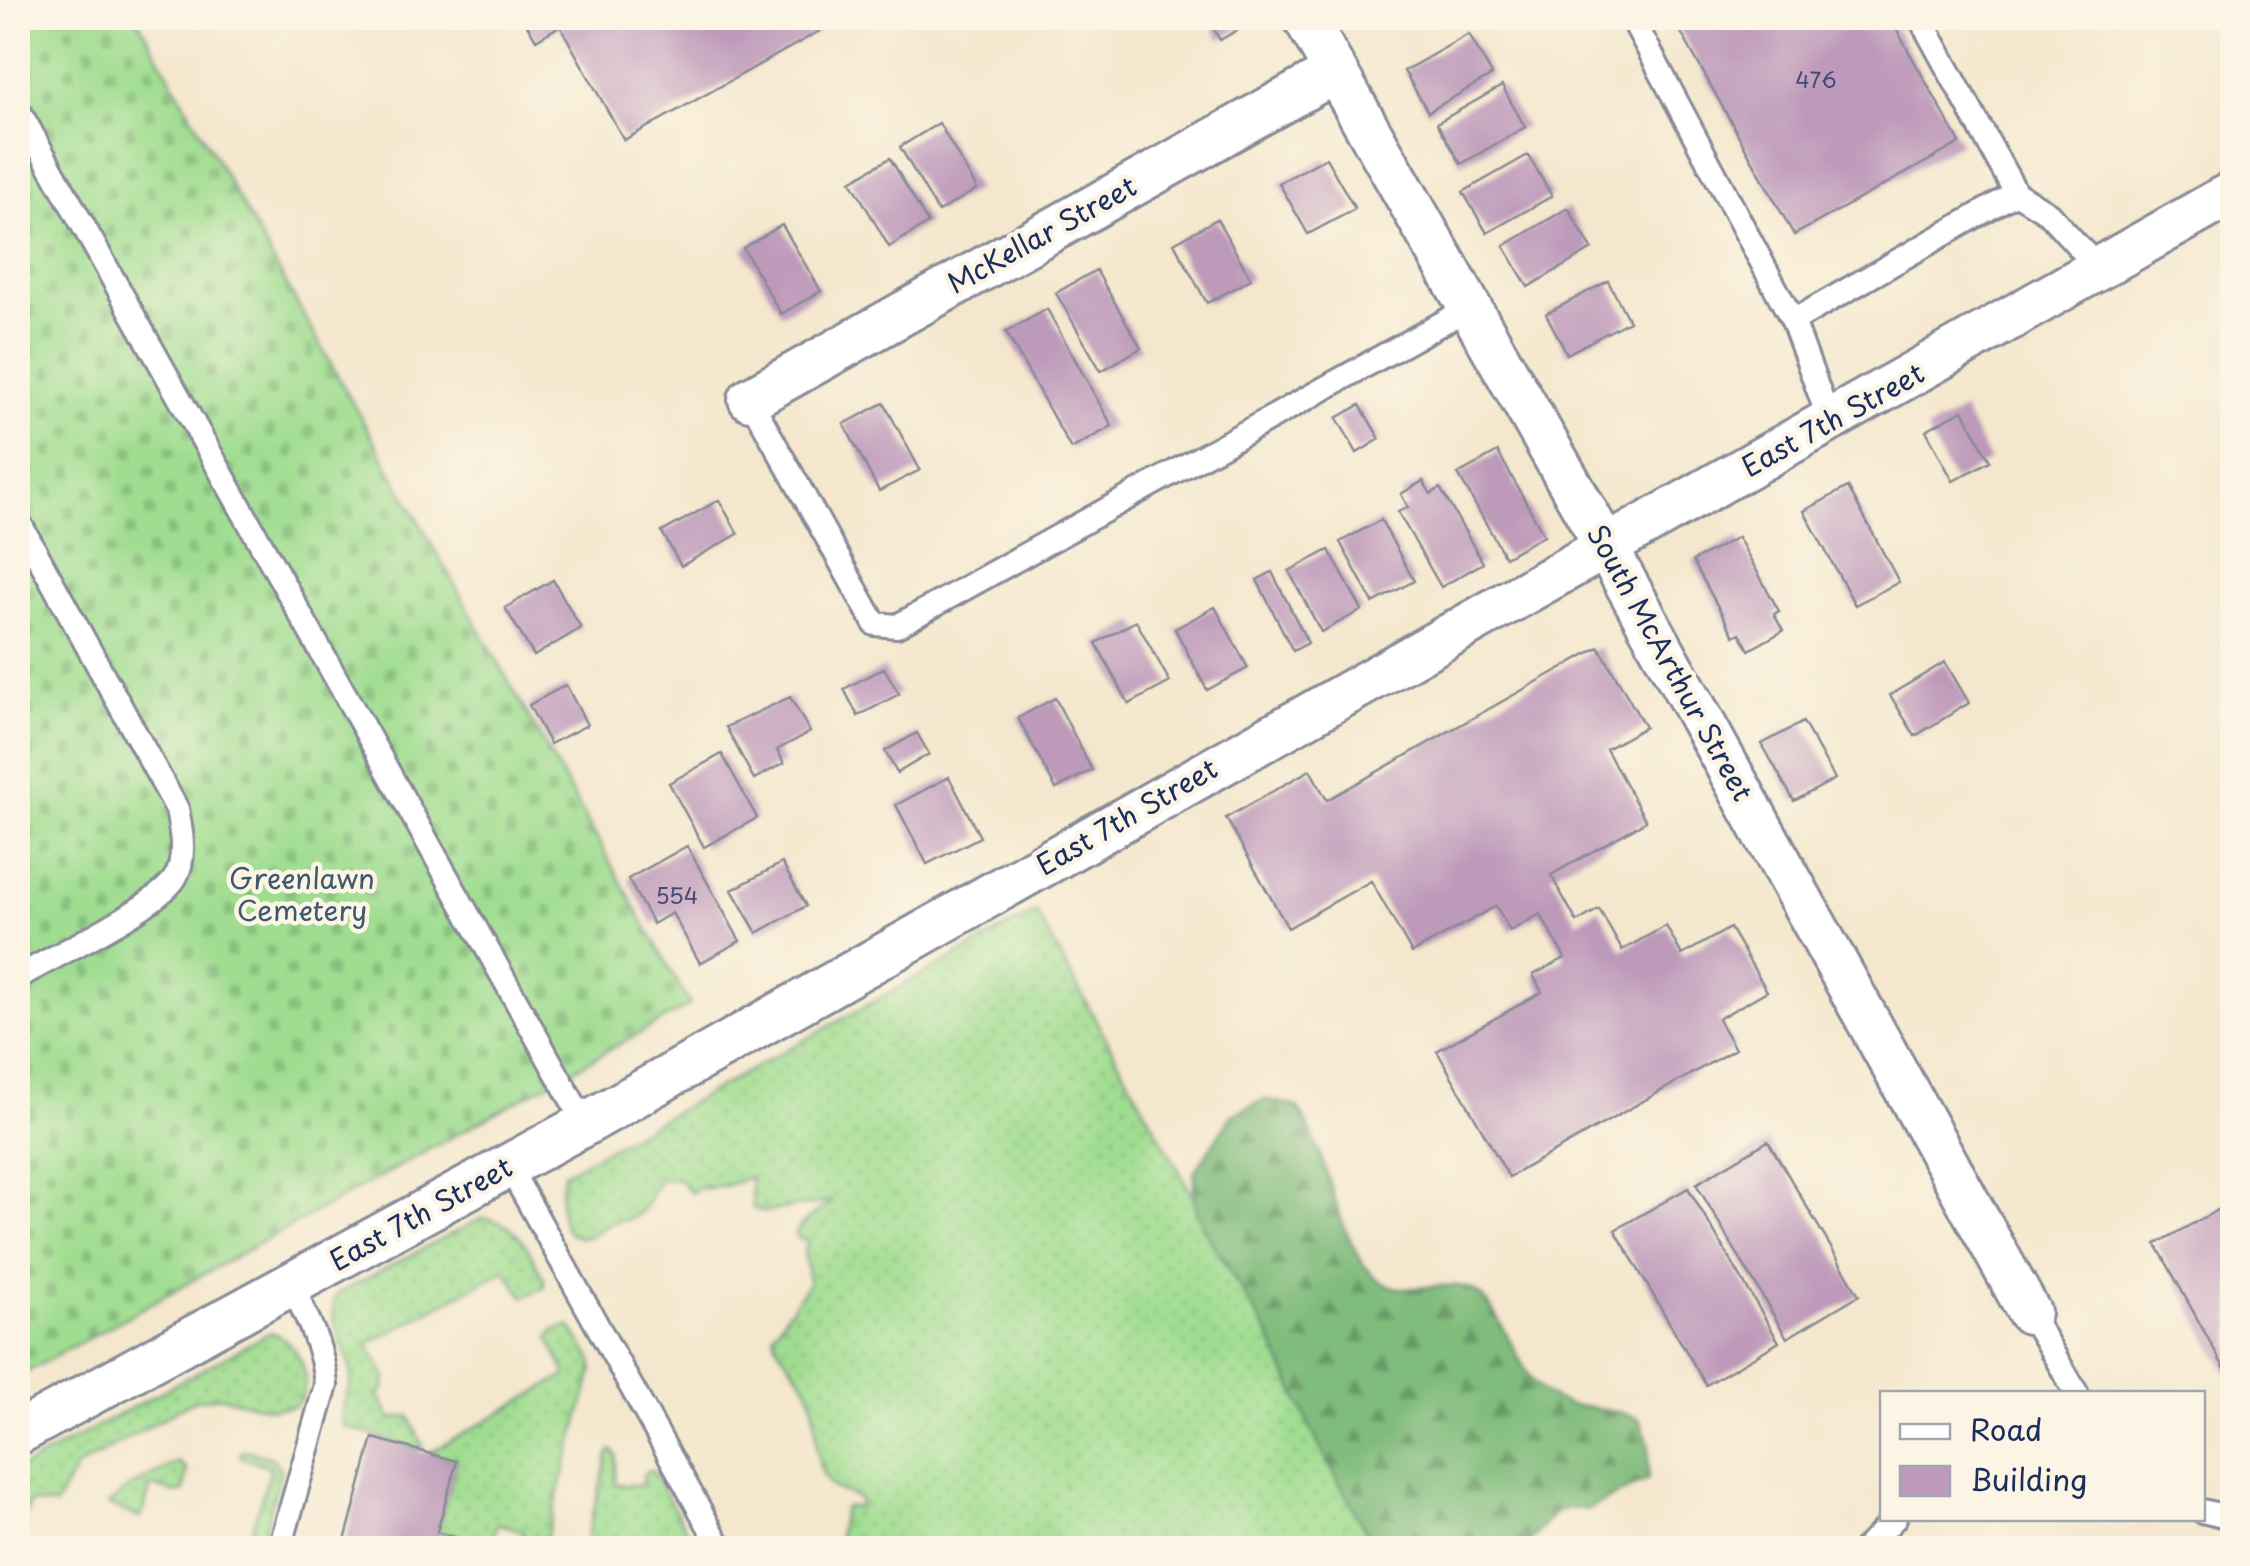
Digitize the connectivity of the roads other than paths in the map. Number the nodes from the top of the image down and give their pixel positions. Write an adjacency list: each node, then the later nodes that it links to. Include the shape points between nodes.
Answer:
1 (1305, 18): 4 (street, South McArthur Street)
2 (1632, 18): 10 (lane)
3 (1920, 18): 6 (lane)
4 (1335, 72): 9 (street, South McArthur Street); 11 (street, McKellar Street)
5 (18, 109): 16 (lane)
6 (2016, 192): 8 (lane, via 2048,214); 10 (lane)
7 (2232, 193): 8 (street, East 7th Street)
8 (2099, 269): 12 (street, East 7th Street)
9 (1470, 308): 11 (lane, via 897,626 876,624); 14 (street, South McArthur Street)
10 (1793, 321): 12 (lane)
11 (750, 399)
12 (1830, 422): 14 (street, East 7th Street)
13 (18, 520): 15 (lane, via 177,809 183,844 175,878 141,908)
14 (1606, 547): 16 (street, East 7th Street); 19 (street, South McArthur Street)
15 (18, 977)
16 (585, 1124): 17 (street, East 7th Street)
17 (508, 1165): 18 (street, East 7th Street); 26 (lane)
18 (292, 1286): 21 (street, East 7th Street); 25 (lane, via 316,1336 326,1385)
19 (2029, 1312): 20 (lane)
20 (2076, 1391)
21 (18, 1434)
22 (2205, 1512): 23 (lane)
23 (2232, 1518)
24 (1892, 1521): 27 (lane)
25 (280, 1548)
26 (720, 1548)
27 (1866, 1548)

